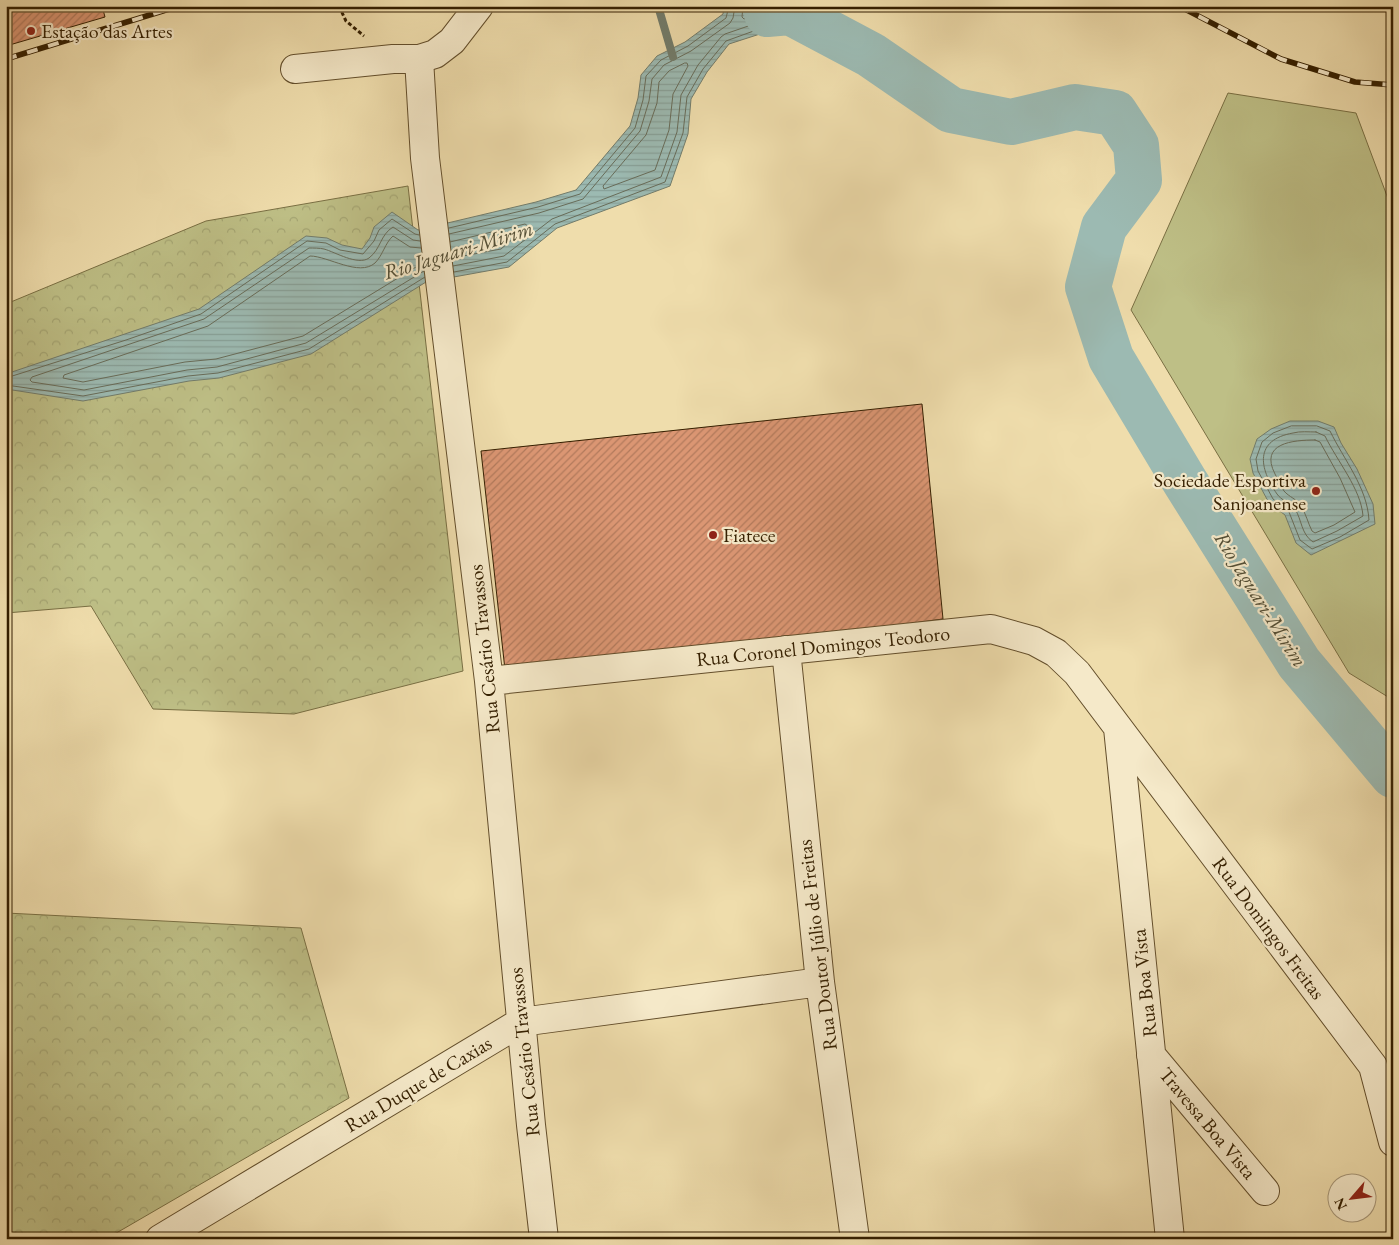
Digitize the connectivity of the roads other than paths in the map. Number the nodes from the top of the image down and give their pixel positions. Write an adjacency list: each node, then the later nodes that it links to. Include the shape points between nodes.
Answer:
1 (479, 6): 2 (street, via 452,41 435,54)
2 (420, 59): 3 (street); 5 (street, Rua Cesário Travassos, via 426,158)
3 (295, 69)
4 (786, 650): 5 (street, Rua Coronel Domingos Teodoro); 6 (street, Rua Coronel Domingos Teodoro, via 991,629 1034,641 1056,653 1077,673); 7 (street, Rua Doutor Júlio de Freitas)
5 (489, 681): 8 (street, Rua Cesário Travassos)
6 (1118, 727): 9 (street, Rua Boa Vista); 10 (street, Rua Domingos Freitas, via 1373,1066)
7 (820, 982): 8 (street, Rua Duque de Caxias); 14 (street, Rua Doutor Júlio de Freitas)
8 (521, 1022): 12 (street, Rua Duque de Caxias); 13 (street, Rua Cesário Travassos)
9 (1151, 1054): 11 (street, Travessa Boa Vista); 15 (street, Rua Boa Vista)
10 (1393, 1142)
11 (1265, 1192)
12 (160, 1239)
13 (544, 1239)
14 (856, 1239)
15 (1170, 1239)

